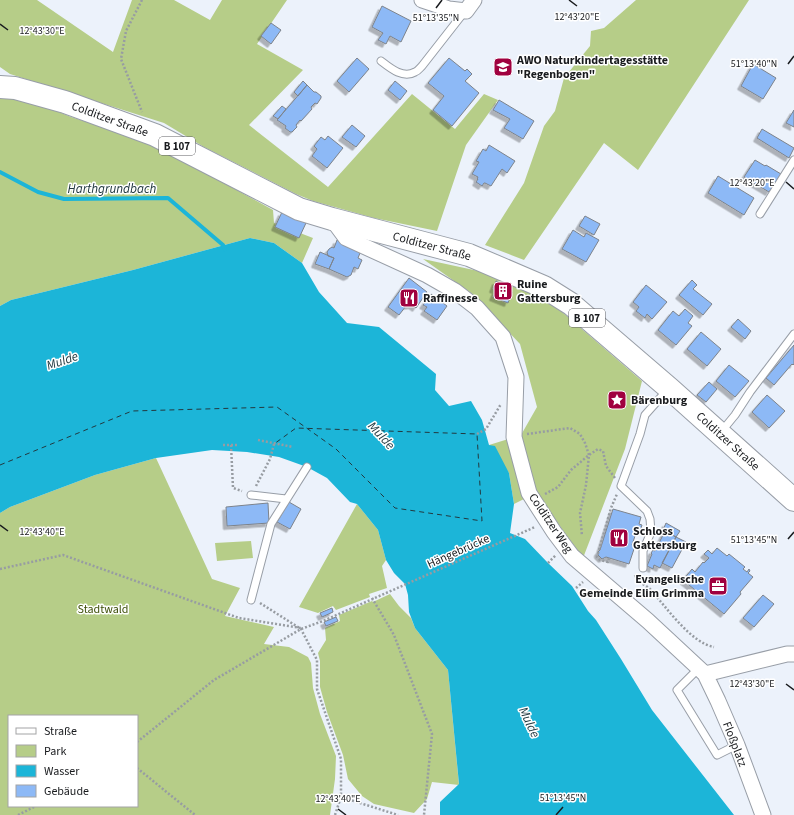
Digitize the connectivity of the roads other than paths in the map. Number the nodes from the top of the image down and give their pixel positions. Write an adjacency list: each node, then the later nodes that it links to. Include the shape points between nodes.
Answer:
1 (422, 0): 2 (street, via 449,9)
2 (470, 5): 3 (lane, via 416,72 399,73)
3 (380, 61)
4 (7, 88): 7 (main road, Colditzer Straße / B 107, via 64,102 155,135 299,209)
5 (794, 160): 6 (lane)
6 (760, 214)
7 (332, 219): 9 (main road, Colditzer Straße / B 107, via 469,255 544,287 571,304); 18 (street, Colditzer Weg, via 346,238 427,275 455,291 477,308 503,337 516,377 514,437 529,493 572,556)
8 (794, 334): 10 (lane)
9 (670, 389): 10 (main road, Colditzer Straße / B 107); 15 (lane, via 645,415 621,486 647,511 650,519 651,532 643,551)
10 (720, 433): 14 (main road, Colditzer Straße / B 107)
11 (307, 467): 13 (lane)
12 (251, 495): 13 (lane)
13 (286, 499): 16 (lane, via 271,524)
14 (794, 500)
15 (643, 568)
16 (251, 600)
17 (794, 654): 18 (street)
18 (702, 671): 19 (street, Floßplatz); 19 (lane, via 677,690 717,755)
19 (737, 745): 20 (street, Floßplatz)
20 (763, 815)

